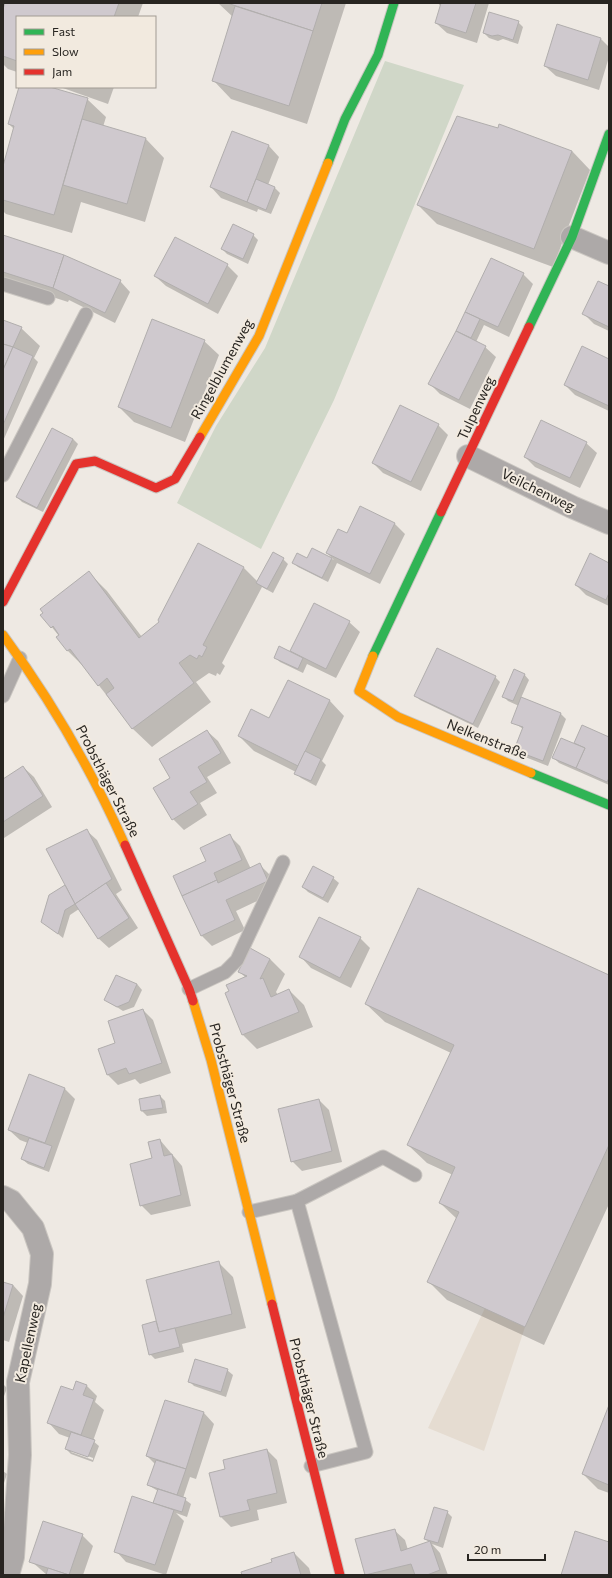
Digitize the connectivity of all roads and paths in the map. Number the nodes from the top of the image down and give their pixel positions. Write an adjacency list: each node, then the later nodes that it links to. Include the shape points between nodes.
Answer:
1 (394, 3): 11 (street, Ringelblumenweg, via 378,55 345,119 259,336 175,479 156,488 95,461 76,464)
2 (609, 134): 3 (street, Tulpenweg)
3 (572, 237): 4 (street); 8 (street, Tulpenweg)
4 (609, 253)
5 (3, 284): 6 (lane)
6 (48, 298)
7 (86, 314): 9 (lane)
8 (468, 456): 10 (street, Veilchenweg); 14 (street, Tulpenweg, via 373,655)
9 (3, 475)
10 (609, 523)
11 (3, 602)
12 (3, 634): 13 (street, Probsthäger Straße)
13 (20, 658): 15 (lane); 18 (street, Probsthäger Straße, via 70,736 114,821)
14 (359, 691): 16 (street, Nelkenstraße, via 398,718)
15 (3, 696)
16 (609, 805)
17 (283, 862): 18 (lane, via 236,960 225,972)
18 (189, 989): 22 (street, Probsthäger Straße, via 211,1060)
19 (415, 1175): 21 (lane, via 382,1157)
20 (3, 1197): 24 (street, Kapellenweg, via 11,1201 33,1228 42,1254 40,1284 18,1382 20,1456 13,1557)
21 (297, 1200): 22 (lane); 23 (lane, via 366,1452)
22 (249, 1212): 23 (street, Probsthäger Straße)
23 (311, 1466): 25 (street, Probsthäger Straße)
24 (8, 1575)
25 (340, 1575)

